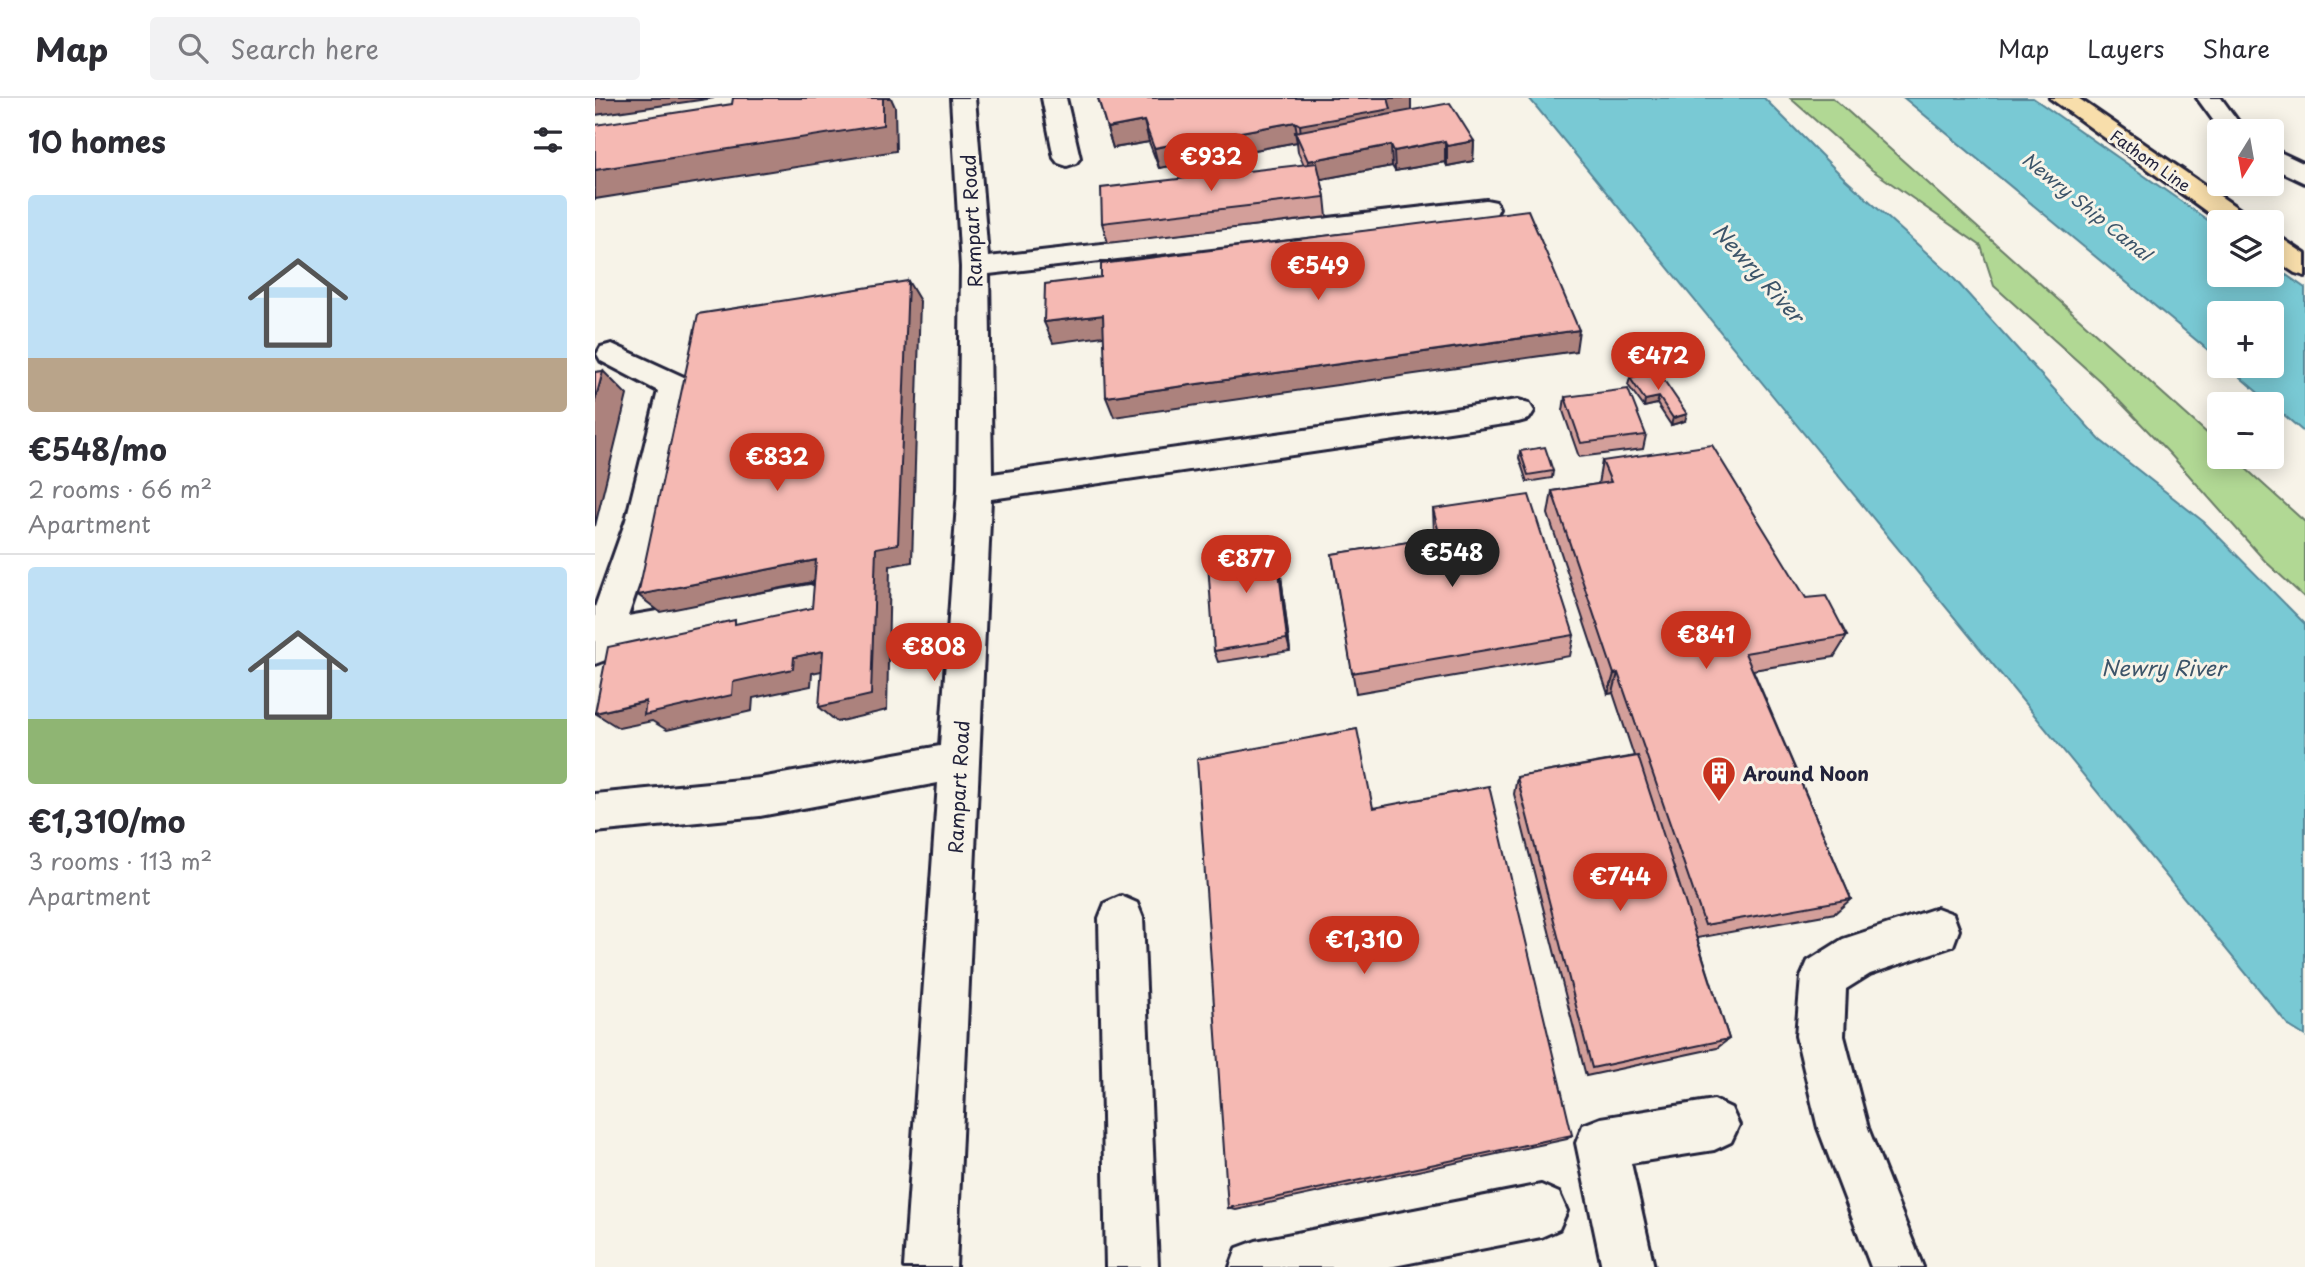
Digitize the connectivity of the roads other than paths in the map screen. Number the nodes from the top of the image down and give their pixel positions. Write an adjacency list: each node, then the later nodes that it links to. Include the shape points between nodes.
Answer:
1 (963, 98): 12 (street, Rampart Road)
2 (1054, 98): 6 (street)
3 (2062, 98): 10 (main road, Fathom Line)
4 (2209, 98): 5 (street)
5 (2224, 119)
6 (1067, 158)
7 (2284, 163): 8 (street)
8 (2305, 175)
9 (1486, 208): 12 (street)
10 (2222, 210)
11 (2284, 253): 13 (main road)
12 (975, 267): 16 (street, Rampart Road)
13 (2305, 267)
14 (612, 354): 18 (street, via 675,386 656,474 613,612)
15 (1518, 411): 16 (street)
16 (975, 489): 19 (street, Rampart Road)
17 (810, 600): 18 (street)
18 (598, 642)
19 (959, 761): 20 (street, via 760,797); 25 (street, Rampart Road)
20 (595, 813)
21 (1121, 918): 26 (street)
22 (1937, 930): 29 (street, via 1859,955 1824,977 1820,1036 1843,1128)
23 (1713, 1125): 28 (street, via 1601,1143)
24 (1541, 1211): 27 (street)
25 (930, 1267)
26 (1132, 1267)
27 (1256, 1267)
28 (1628, 1267)
29 (1897, 1267)

